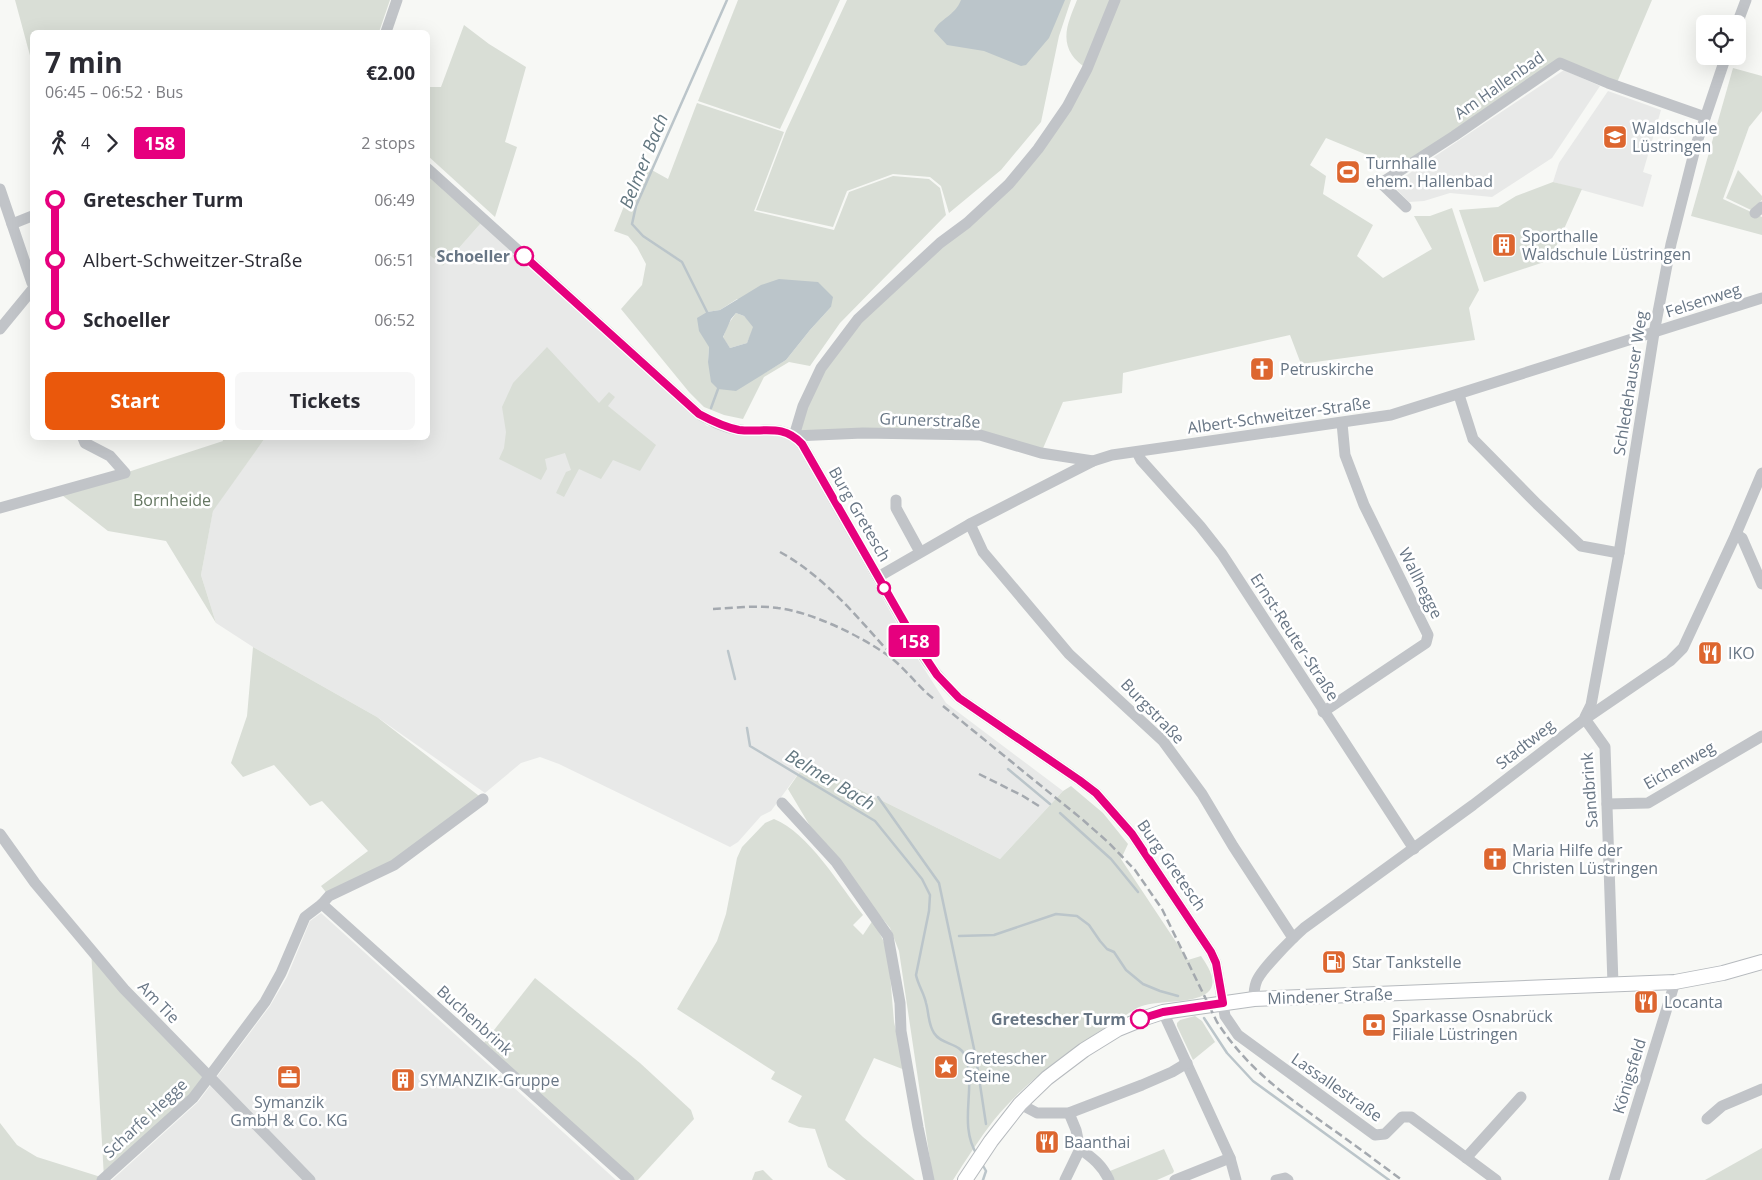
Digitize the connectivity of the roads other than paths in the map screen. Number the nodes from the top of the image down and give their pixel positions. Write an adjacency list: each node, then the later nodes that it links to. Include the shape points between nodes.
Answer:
1 (397, 0): 5 (street)
2 (1115, 0): 20 (street, via 1087,69 1067,107 1038,149 1009,184 853,325 821,368 802,406)
3 (1746, 0): 4 (street)
4 (1740, 15)
5 (387, 30)
6 (1723, 65): 7 (street, Schledehauser Weg)
7 (1705, 117): 10 (street, Am Hallenbad, via 1560,63 1381,183); 17 (street, Schledehauser Weg, via 1679,211)
8 (430, 170): 20 (street, via 699,414 718,425 740,430 781,431)
9 (0, 189): 12 (street)
10 (1406, 207)
11 (30, 217): 12 (street)
12 (12, 224): 13 (street)
13 (30, 277)
14 (30, 292): 16 (street)
15 (1762, 298): 17 (street, Felsenweg)
16 (0, 329)
17 (1654, 333): 18 (street, Albert-Schweitzer-Straße); 30 (street, Schledehauser Weg)
18 (1459, 395): 19 (street, Albert-Schweitzer-Straße, via 1391,416); 30 (street, via 1473,439 1538,504 1581,546)
19 (1342, 423): 22 (street, Albert-Schweitzer-Straße); 33 (street, Wallhegge, via 1345,455 1364,505 1428,635 1426,643)
20 (794, 436): 23 (street, Grunerstraße, via 980,436); 31 (street, Burg Gretesch, via 802,444)
21 (84, 440): 26 (street, via 110,456 124,473)
22 (1137, 452): 23 (street, Albert-Schweitzer-Straße); 33 (street, Ernst-Reuter-Straße, via 1222,554)
23 (1093, 461): 27 (street, Albert-Schweitzer-Straße)
24 (1762, 472): 28 (street, Stadtweg)
25 (896, 500): 29 (street, via 896,508)
26 (0, 508)
27 (970, 524): 29 (street, Albert-Schweitzer-Straße); 42 (street, Burgstraße, via 983,552 1070,654 1163,741 1202,794)
28 (1736, 534): 32 (street, via 1742,538); 34 (street, Stadtweg, via 1682,648 1670,661)
29 (920, 552): 31 (street, Albert-Schweitzer-Straße)
30 (1619, 553): 34 (street, Schledehauser Weg, via 1592,704)
31 (878, 577): 47 (street, Burg Gretesch, via 926,660 951,691 1079,780 1111,809 1132,834 1211,952)
32 (1762, 584)
33 (1323, 712): 40 (street, Ernst-Reuter-Straße)
34 (1585, 719): 38 (street, Sandbrink, via 1605,747); 40 (street, Stadtweg)
35 (1762, 736): 38 (street, Eichenweg, via 1648,803)
36 (483, 799): 41 (street, Scharfe Hegge, via 394,865 328,896)
37 (782, 803): 62 (street, via 836,862 888,936 900,1003 901,1031)
38 (1607, 804): 45 (street, Sandbrink)
39 (0, 834): 50 (street, Am Tie, via 35,883 124,989)
40 (1414, 849): 42 (street, Stadtweg)
41 (322, 904): 50 (street, Scharfe Hegge, via 305,917 265,1002); 61 (street, Buchenbrink)
42 (1293, 938): 46 (street, Stadtweg, via 1256,982)
43 (1762, 962): 44 (main road, Mindener Straße)
44 (1675, 982): 45 (main road, Mindener Straße); 71 (street, Königsfeld)
45 (1613, 984): 46 (main road, Mindener Straße)
46 (1254, 999): 47 (main road, Mindener Straße)
47 (1223, 1003): 48 (main road, Mindener Straße); 58 (street, Lassallestraße, via 1225,1016 1238,1035 1374,1135 1385,1134 1402,1117 1411,1117)
48 (1163, 1012): 49 (street); 53 (main road, Mindener Straße, via 1118,1029 1084,1050)
49 (1187, 1063): 54 (street, via 1149,1082); 57 (street)
50 (209, 1077): 59 (street, Scharfe Hegge, via 193,1098); 60 (street, Am Tie)
51 (1762, 1089): 55 (street, via 1722,1106)
52 (1521, 1097): 58 (street)
53 (1020, 1104): 54 (street, via 1037,1113); 63 (main road, Mindener Straße)
54 (1069, 1113): 56 (street)
55 (1707, 1119)
56 (1080, 1149): 64 (street); 65 (street, via 1097,1160)
57 (1230, 1158): 66 (street); 67 (street)
58 (1466, 1158): 70 (street, Lassallestraße)
59 (102, 1180)
60 (310, 1180)
61 (629, 1180)
62 (929, 1180)
63 (964, 1180)
64 (1065, 1180)
65 (1109, 1180)
66 (1175, 1180)
67 (1236, 1180)
68 (1276, 1180): 69 (street)
69 (1288, 1180)
70 (1496, 1180)
71 (1614, 1180)

